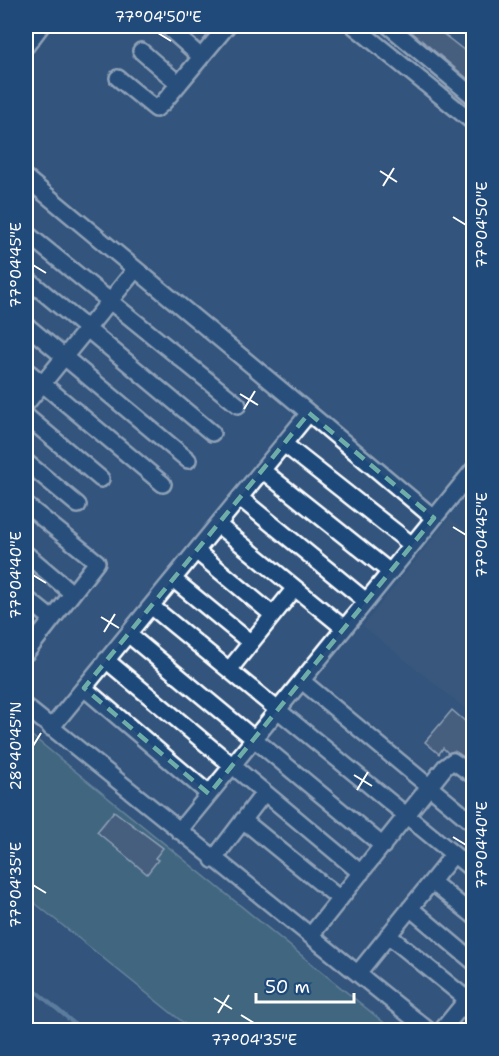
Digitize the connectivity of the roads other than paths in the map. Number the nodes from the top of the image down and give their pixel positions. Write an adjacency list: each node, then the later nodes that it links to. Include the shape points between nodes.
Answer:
1 (41, 26): 6 (street)
2 (166, 26): 8 (street)
3 (354, 26): 12 (street)
4 (389, 26): 11 (street)
5 (223, 27): 8 (street)
6 (26, 46)
7 (141, 51): 10 (street)
8 (201, 57): 10 (street)
9 (118, 78): 10 (street, via 156,109)
10 (179, 84)
11 (474, 97)
12 (474, 123)
13 (26, 178): 15 (street)
14 (26, 233): 17 (street)
15 (135, 270): 17 (street); 25 (street)
16 (26, 278): 19 (street)
17 (110, 301): 19 (street); 24 (street)
18 (26, 324): 20 (street)
19 (87, 329): 20 (street); 27 (street)
20 (64, 357): 22 (street); 29 (street)
21 (26, 370): 22 (street)
22 (42, 384): 23 (street); 34 (street)
23 (26, 404)
24 (238, 405)
25 (309, 413): 28 (street); 38 (street)
26 (26, 416): 33 (street)
27 (212, 433)
28 (284, 444): 32 (street); 40 (street)
29 (188, 459)
30 (26, 462): 37 (street)
31 (474, 469): 38 (street)
32 (262, 470): 35 (street); 43 (street)
33 (101, 479)
34 (163, 484)
35 (240, 498): 39 (street); 48 (street)
36 (26, 505): 46 (street, via 96,562)
37 (78, 505)
38 (434, 518): 40 (street)
39 (218, 525): 41 (street); 45 (street)
40 (412, 545): 43 (street)
41 (196, 551): 44 (street); 50 (street)
42 (26, 554): 46 (street)
43 (390, 572): 48 (street)
44 (173, 579): 49 (street); 54 (street)
45 (295, 588): 50 (street); 52 (street)
46 (72, 593): 51 (street)
47 (26, 598): 51 (street)
48 (366, 601): 52 (street)
49 (151, 606): 53 (street); 57 (street)
50 (273, 615): 54 (street)
51 (52, 620): 55 (street)
52 (345, 628): 58 (street)
53 (128, 634): 56 (street); 63 (street)
54 (251, 643): 57 (street)
55 (27, 648)
56 (106, 660): 59 (street); 64 (street)
57 (229, 670): 61 (street)
58 (302, 681): 61 (street); 66 (street)
59 (84, 688): 62 (street); 68 (street)
60 (26, 707): 62 (street)
61 (278, 709): 63 (street); 69 (street)
62 (51, 728): 72 (street)
63 (254, 739): 64 (street); 73 (street)
64 (232, 766): 67 (street); 68 (street)
65 (474, 776): 66 (street, via 453,761 444,767)
66 (430, 789): 69 (street); 71 (street)
67 (264, 793): 70 (street); 77 (street)
68 (209, 794): 72 (street)
69 (407, 818): 73 (street); 74 (street)
70 (243, 820): 75 (street); 79 (street)
71 (474, 824)
72 (179, 831): 75 (street)
73 (384, 846): 77 (street)
74 (453, 855): 76 (street); 78 (street)
75 (213, 860): 82 (street)
76 (474, 871)
77 (361, 873): 79 (street)
78 (432, 882): 80 (street); 81 (street)
79 (340, 899): 82 (street)
80 (410, 908): 83 (street); 84 (street)
81 (474, 916)
82 (311, 934): 85 (street)
83 (388, 935): 85 (street); 86 (street)
84 (474, 962)
85 (358, 973): 87 (street)
86 (471, 998): 88 (street)
87 (428, 1030)
88 (442, 1030)

